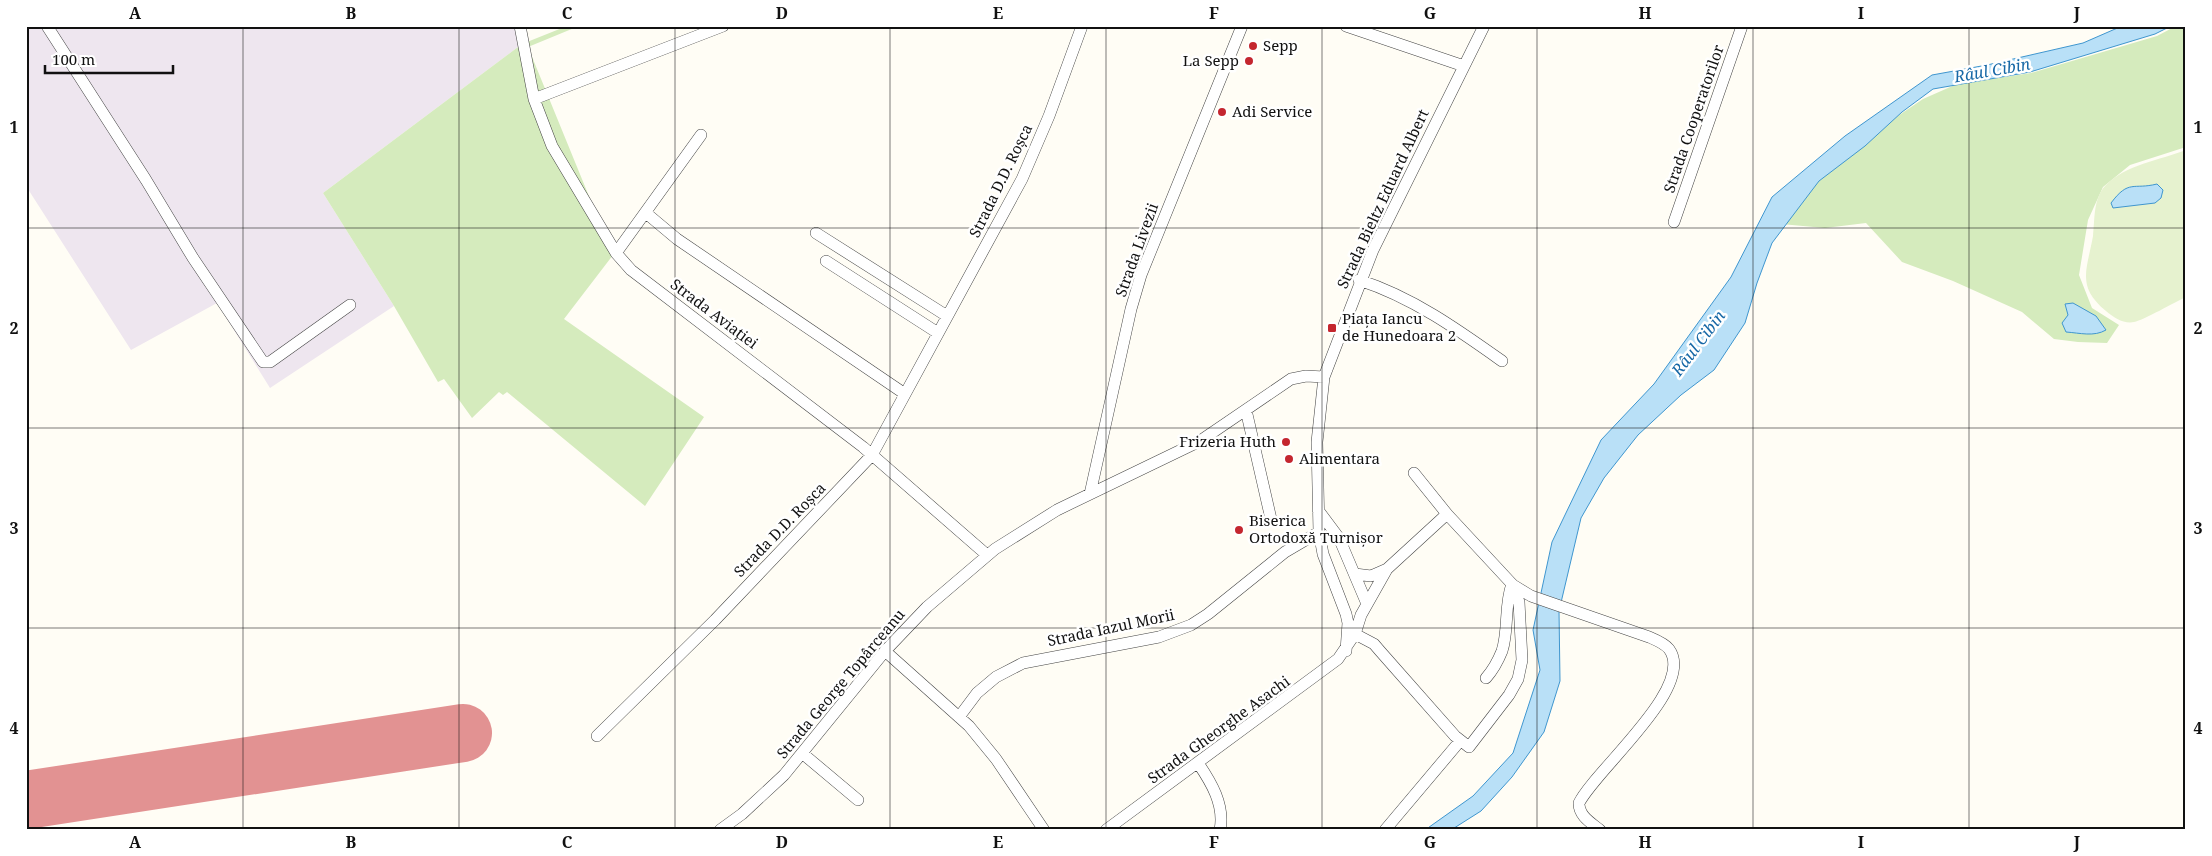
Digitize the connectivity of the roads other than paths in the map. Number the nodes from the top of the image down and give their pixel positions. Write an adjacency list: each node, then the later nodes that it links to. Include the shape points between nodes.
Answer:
1 (46, 26): 18 (street, via 263,362 270,362)
2 (520, 26): 10 (street, Strada Aviației)
3 (724, 26): 10 (street)
4 (1082, 26): 19 (street, Strada D.D. Roșca, via 1022,179)
5 (1242, 26): 27 (street, Strada Livezii, via 1141,275)
6 (1346, 26): 9 (street)
7 (1484, 26): 9 (street, Strada Bieltz Eduard Albert)
8 (1742, 26): 13 (street, Strada Cooperatorilor)
9 (1464, 66): 17 (street, Strada Bieltz Eduard Albert)
10 (534, 100): 15 (street, Strada Aviației, via 552,146)
11 (701, 135): 12 (street)
12 (646, 213): 15 (street); 23 (street, via 677,239)
13 (1674, 222)
14 (816, 233): 19 (street)
15 (616, 253): 25 (street, Strada Aviației, via 631,270)
16 (826, 261): 20 (street)
17 (1360, 280): 21 (street, via 1419,306); 22 (street, Strada Bieltz Eduard Albert)
18 (350, 306)
19 (947, 316): 20 (street, Strada D.D. Roșca)
20 (938, 332): 23 (street, Strada D.D. Roșca)
21 (1502, 361)
22 (1324, 377): 24 (street, Strada George Topârceanu, via 1291,379); 28 (street, Strada Bieltz Eduard Albert, via 1317,442)
23 (905, 394): 25 (street, Strada D.D. Roșca)
24 (1246, 410): 27 (street, Strada George Topârceanu, via 1200,441); 30 (street)
25 (872, 455): 32 (street, Strada Aviației); 44 (street, Strada D.D. Roșca, via 715,620)
26 (1414, 473): 29 (street)
27 (1090, 494): 32 (street, Strada George Topârceanu, via 1057,510)
28 (1318, 510): 31 (street, Strada Bieltz Eduard Albert); 34 (street, via 1339,538)
29 (1447, 514): 33 (street); 35 (street)
30 (1271, 518)
31 (1320, 532): 40 (street, Strada Bieltz Eduard Albert, via 1323,554 1348,623); 43 (street, Strada Iazul Morii, via 1285,552 1191,625 1159,636 1023,663 996,677 977,693)
32 (987, 555): 41 (street, Strada George Topârceanu, via 927,607)
33 (1386, 569): 34 (street, via 1371,576); 36 (street, Strada Gheorghe Asachi)
34 (1356, 574): 36 (street)
35 (1512, 584): 38 (street, via 1519,602); 39 (street, via 1506,605); 54 (street, via 1532,596 1571,608 1670,649 1674,663 1672,677 1659,703 1579,803 1583,816)
36 (1367, 604): 37 (street, Strada Gheorghe Asachi)
37 (1355, 634): 40 (street, Strada Gheorghe Asachi); 45 (street, via 1374,644)
38 (1522, 648): 39 (street); 45 (street, via 1521,669 1509,695)
39 (1502, 649): 42 (street)
40 (1346, 651): 47 (street, Strada Gheorghe Asachi, via 1329,668)
41 (885, 652): 43 (street); 46 (street, Strada George Topârceanu)
42 (1486, 678)
43 (959, 717): 50 (street, via 996,758)
44 (597, 736)
45 (1465, 744): 53 (street)
46 (802, 754): 48 (street); 49 (street, Strada George Topârceanu, via 762,796)
47 (1198, 763): 51 (street, Strada Gheorghe Asachi); 52 (street, via 1215,792 1221,818)
48 (858, 800)
49 (720, 830)
50 (1044, 830)
51 (1106, 830)
52 (1220, 830)
53 (1386, 830)
54 (1600, 830)

